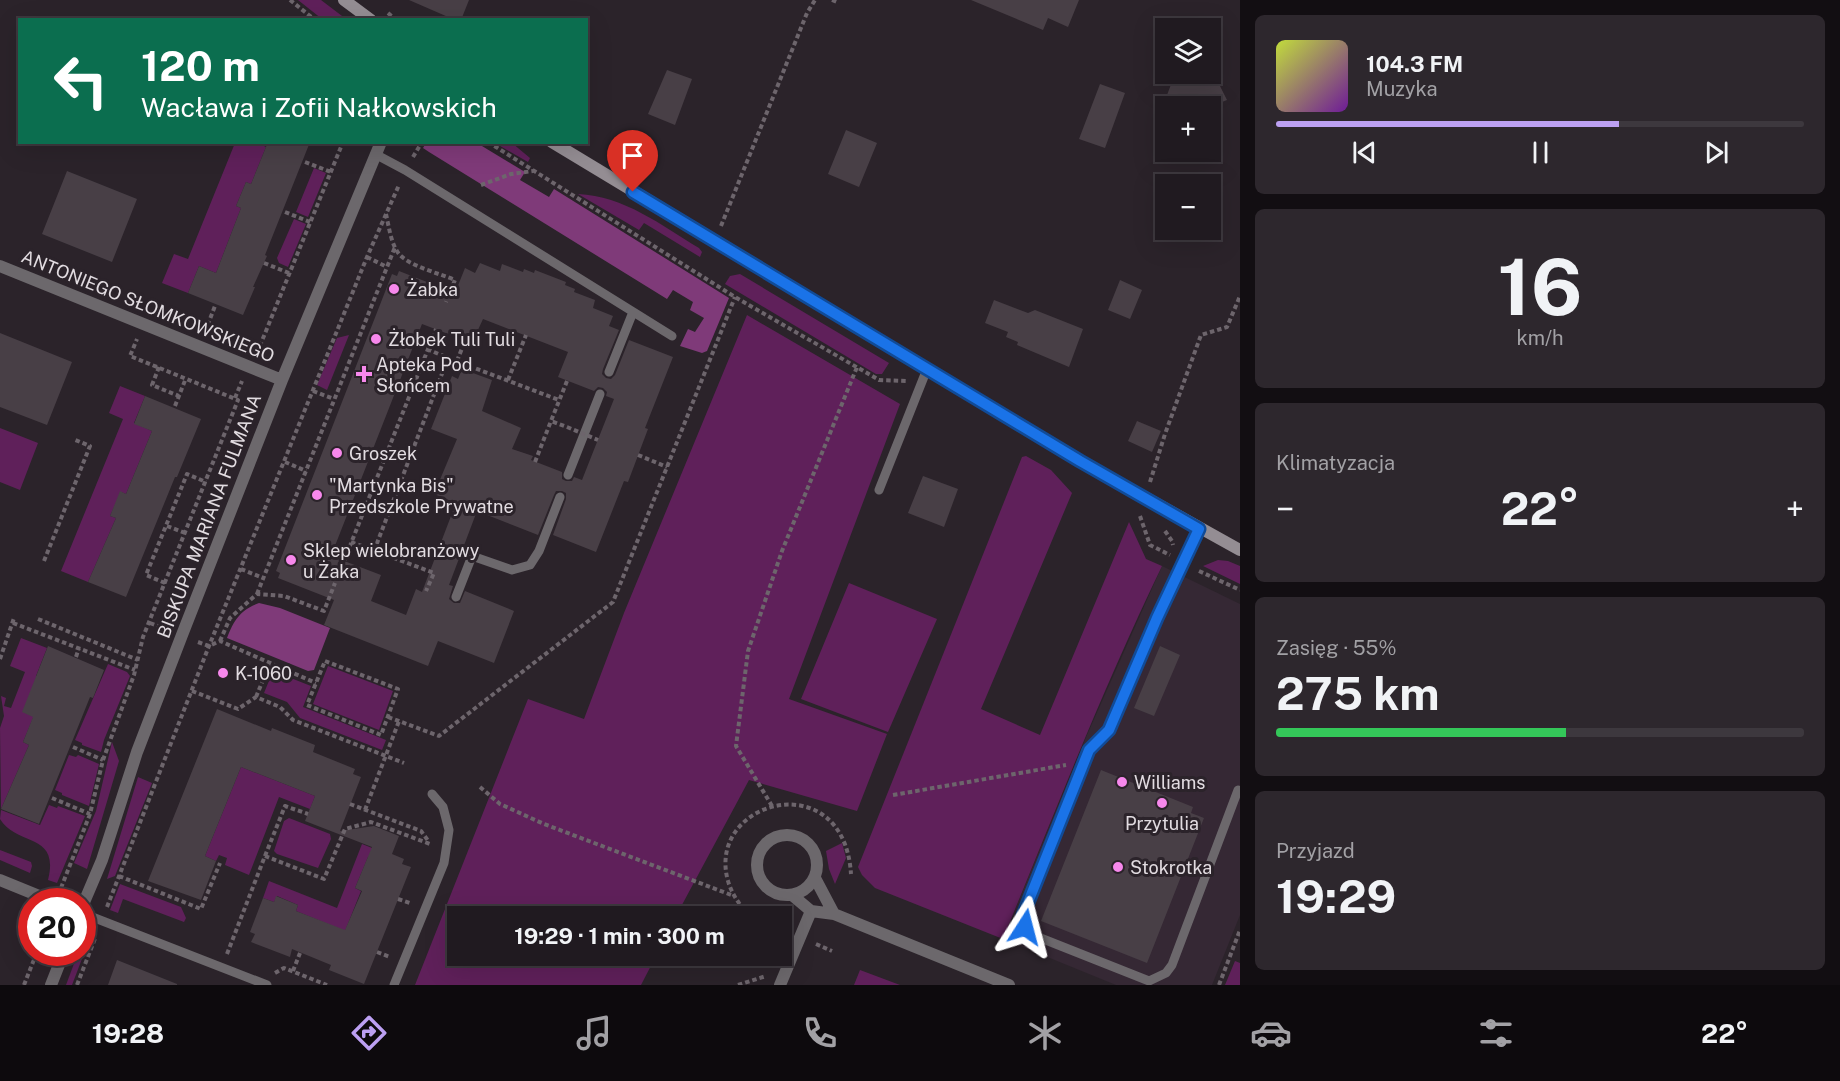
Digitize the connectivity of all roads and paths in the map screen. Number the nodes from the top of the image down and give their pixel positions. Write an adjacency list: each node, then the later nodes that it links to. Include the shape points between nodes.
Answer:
1 (290, 0): 6 (path)
2 (345, 0): 7 (street)
3 (815, 0): 22 (path)
4 (832, 0): 5 (path)
5 (837, 2)
6 (312, 18)
7 (368, 18)
8 (342, 144): 17 (path)
9 (380, 144): 13 (street, BISKUPA MARIANA FULMANA)
10 (421, 144): 15 (path)
11 (491, 144): 16 (path)
12 (555, 144): 22 (street)
13 (375, 154): 15 (lane); 49 (street, BISKUPA MARIANA FULMANA)
14 (305, 162): 17 (path)
15 (405, 170): 20 (path); 33 (lane)
16 (534, 171): 18 (path, via 511,174); 30 (path)
17 (331, 172): 21 (path)
18 (482, 185)
19 (285, 212): 21 (path)
20 (385, 213): 23 (path); 24 (path)
21 (310, 222): 28 (path)
22 (714, 240): 46 (street)
23 (395, 248): 27 (path); 31 (path, via 408,261 455,280)
24 (367, 257): 27 (path); 53 (path)
25 (264, 263): 28 (path)
26 (0, 266): 49 (street, ANTONIEGO SŁOMKOWSKIEGO)
27 (387, 267): 56 (path)
28 (289, 273): 41 (path)
29 (1240, 296): 69 (path, via 1227,327 1201,335)
30 (735, 297): 45 (path); 65 (path)
31 (446, 302)
32 (215, 306): 35 (path)
33 (633, 312): 38 (lane); 47 (lane)
34 (436, 329): 40 (path)
35 (205, 333)
36 (127, 335): 44 (path, via 137,339 130,356)
37 (526, 335): 50 (path)
38 (672, 336)
39 (465, 341): 43 (path)
40 (427, 350): 42 (path); 75 (path)
41 (257, 353)
42 (448, 358): 43 (path); 77 (path)
43 (458, 361): 50 (path)
44 (159, 367): 48 (path); 55 (path, via 152,385)
45 (857, 367): 52 (path, via 879,380); 116 (path, via 782,550 747,651 736,746)
46 (927, 369): 52 (lane); 73 (street)
47 (609, 372)
48 (186, 378): 55 (path); 68 (path, via 238,399)
49 (282, 380): 91 (street, BISKUPA MARIANA FULMANA)
50 (508, 380): 57 (path)
51 (567, 381): 57 (path)
52 (920, 384): 70 (lane)
53 (313, 391): 56 (path); 63 (path)
54 (600, 394): 67 (lane)
55 (179, 396): 58 (path)
56 (334, 399): 66 (path)
57 (559, 400): 59 (path)
58 (175, 406)
59 (551, 421): 61 (path, bridge); 64 (path)
60 (73, 439): 78 (path, via 90,446)
61 (598, 440)
62 (638, 455): 65 (path)
63 (284, 462): 66 (path); 80 (path)
64 (535, 462)
65 (667, 467): 104 (path, via 613,602 439,736)
66 (306, 471): 82 (path)
67 (568, 475)
68 (206, 482): 72 (path, via 187,474); 74 (path)
69 (1150, 483)
70 (879, 490)
71 (560, 497): 88 (lane, via 530,565 512,570 472,556)
72 (167, 525): 74 (path); 83 (path, via 147,575)
73 (1199, 529): 76 (street); 108 (lane, via 1109,730 1089,750)
74 (185, 533): 83 (path)
75 (351, 542): 77 (path); 79 (path)
76 (1240, 550)
77 (374, 551): 86 (path, via 434,573)
78 (44, 561)
79 (344, 561)
80 (241, 569): 82 (path); 93 (path)
81 (1199, 571): 85 (path)
82 (263, 578): 87 (path)
83 (165, 583): 90 (path)
84 (335, 583): 87 (path, via 324,611 284,596)
85 (1240, 590)
86 (426, 591)
87 (257, 594): 92 (path, via 230,618)
88 (456, 597)
89 (38, 619): 97 (path)
90 (150, 623): 91 (path); 97 (path)
91 (182, 635): 93 (path); 128 (street, BISKUPA MARIANA FULMANA)
92 (220, 641): 93 (path); 98 (path)
93 (209, 646): 101 (path)
94 (79, 648): 95 (path); 96 (path, via 14,620); 99 (path)
95 (76, 657)
96 (0, 659)
97 (138, 660): 99 (path)
98 (270, 663): 100 (path); 102 (path)
99 (135, 670): 107 (path)
100 (316, 683): 103 (path, via 307,705 381,735); 103 (path, via 325,661 398,689)
101 (192, 690): 102 (path, via 238,709); 123 (path)
102 (256, 697): 106 (path, via 280,706 293,720)
103 (388, 717): 104 (path)
104 (399, 721): 106 (path)
105 (73, 747): 107 (path)
106 (385, 756): 109 (path); 117 (path)
107 (103, 760): 118 (path)
108 (1084, 762): 111 (lane, via 1023,915 1025,927 1033,935 1149,981 1166,973 1172,965); 113 (path)
109 (404, 764)
110 (480, 787): 131 (path, via 500,804 544,824)
111 (1238, 790)
112 (432, 794): 152 (lane, via 443,807 448,830 444,863)
113 (893, 795)
114 (52, 798): 118 (path)
115 (350, 804): 117 (path)
116 (772, 806): 122 (path, via 807,807 828,818 845,840); 131 (path, via 746,821 729,845 726,871)
117 (365, 810): 120 (path, via 421,831 431,847 371,822 343,828 324,879)
118 (90, 814): 127 (path)
119 (308, 814): 120 (path, via 285,806)
120 (265, 856): 142 (path)
121 (220, 863): 123 (path, via 201,909)
122 (851, 874)
123 (119, 876): 137 (path)
124 (815, 878): 130 (street, via 802,892); 130 (street, via 818,860 810,844 785,834 769,841 758,855 758,873 767,888); 135 (street)
125 (0, 880): 126 (street)
126 (25, 888)
127 (61, 888)
128 (90, 888)
129 (415, 893): 132 (path, via 411,904)
130 (792, 895): 134 (street)
131 (734, 896): 133 (path)
132 (398, 899)
133 (742, 906)
134 (811, 911): 135 (street); 153 (street)
135 (834, 915): 154 (street)
136 (96, 918): 137 (lane)
137 (102, 920): 150 (path); 151 (lane)
138 (1240, 930): 155 (path)
139 (394, 946): 143 (path)
140 (300, 952): 147 (path)
141 (377, 952): 143 (path)
142 (227, 954)
143 (390, 957): 146 (path)
144 (31, 966): 148 (path)
145 (58, 966): 149 (street)
146 (386, 966)
147 (293, 972)
148 (24, 985)
149 (51, 985)
150 (78, 985)
151 (267, 985)
152 (394, 985)
153 (780, 985)
154 (1009, 985)
155 (1219, 985)

